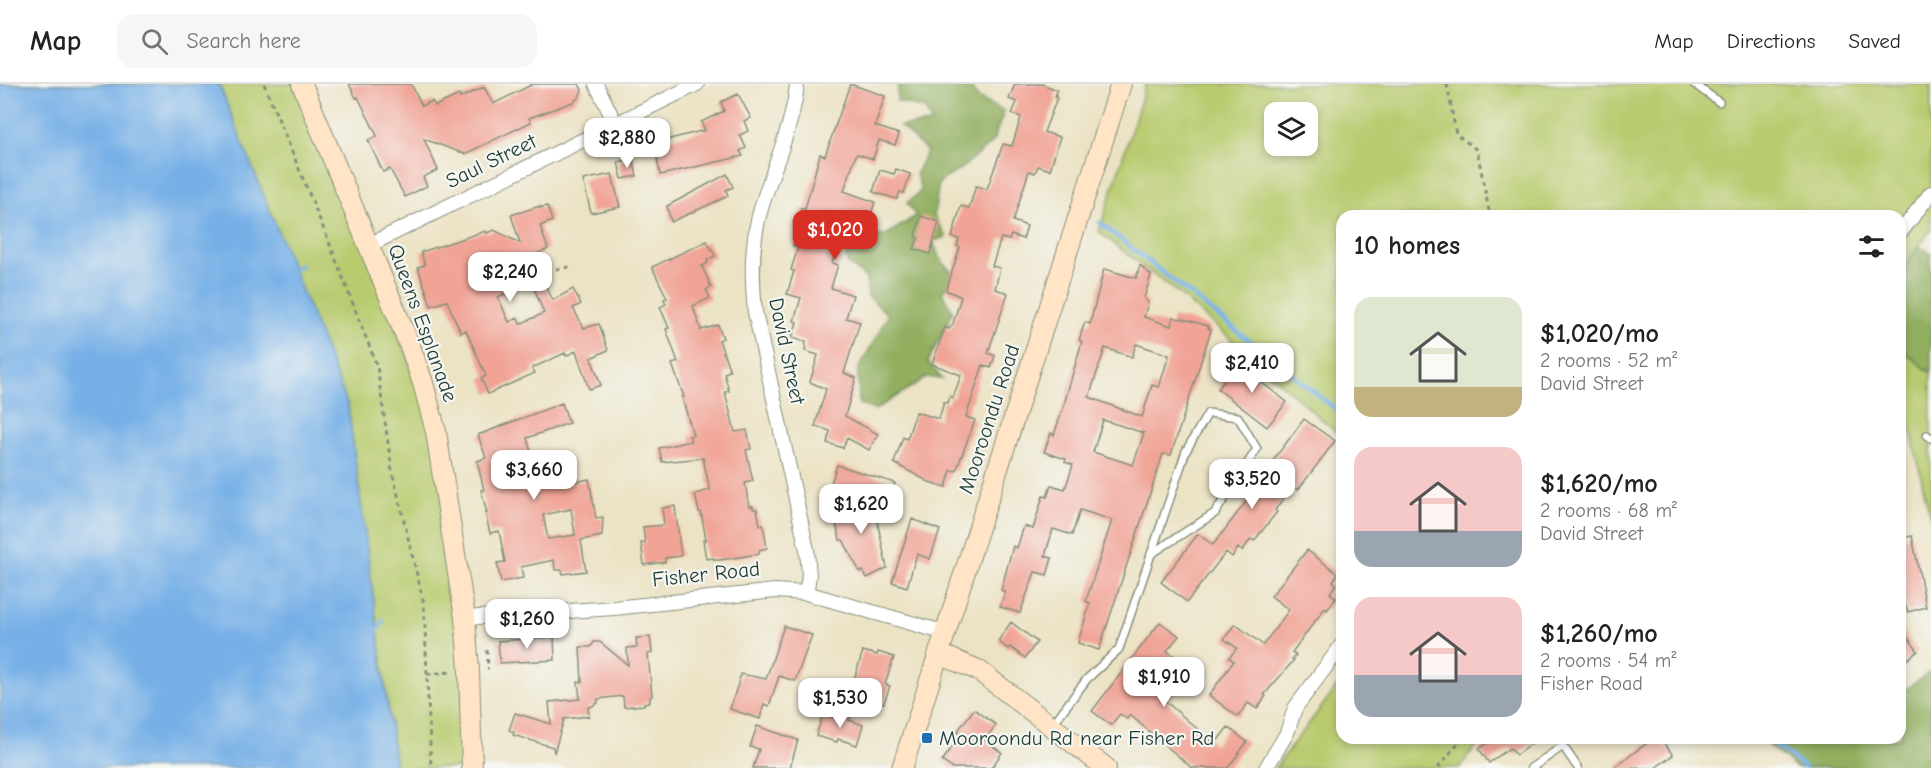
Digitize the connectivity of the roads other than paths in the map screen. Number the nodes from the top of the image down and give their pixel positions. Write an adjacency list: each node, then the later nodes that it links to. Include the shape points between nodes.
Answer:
1 (302, 84): 11 (street, Queens Esplanade)
2 (596, 84): 8 (street)
3 (697, 84): 8 (street, Saul Street)
4 (797, 84): 13 (street, David Street, via 759,217 752,280 755,312 807,550)
5 (1121, 84): 15 (street, Mooroondu Road)
6 (1694, 84): 7 (lane)
7 (1719, 102)
8 (615, 123): 11 (street, Saul Street)
9 (1931, 193): 10 (street)
10 (1906, 224)
11 (369, 245): 14 (street, Queens Esplanade, via 423,383 436,432)
12 (1151, 554): 12 (lane, via 1186,451 1208,413 1238,417 1257,449 1215,513); 18 (lane, via 1119,649 1087,679)
13 (806, 594): 14 (street, Fisher Road, via 776,591); 15 (street, Fisher Road)
14 (465, 618): 19 (street, Queens Esplanade)
15 (946, 633): 17 (street, Mooroondu Road)
16 (1336, 653): 22 (street, via 1295,708 1287,733)
17 (939, 654): 18 (street, via 978,670); 20 (street, Mooroondu Road)
18 (1052, 725): 21 (street)
19 (472, 768)
20 (902, 768)
21 (1106, 768)
22 (1266, 768)
23 (1531, 768): 24 (lane, via 1563,746)
24 (1578, 768)

